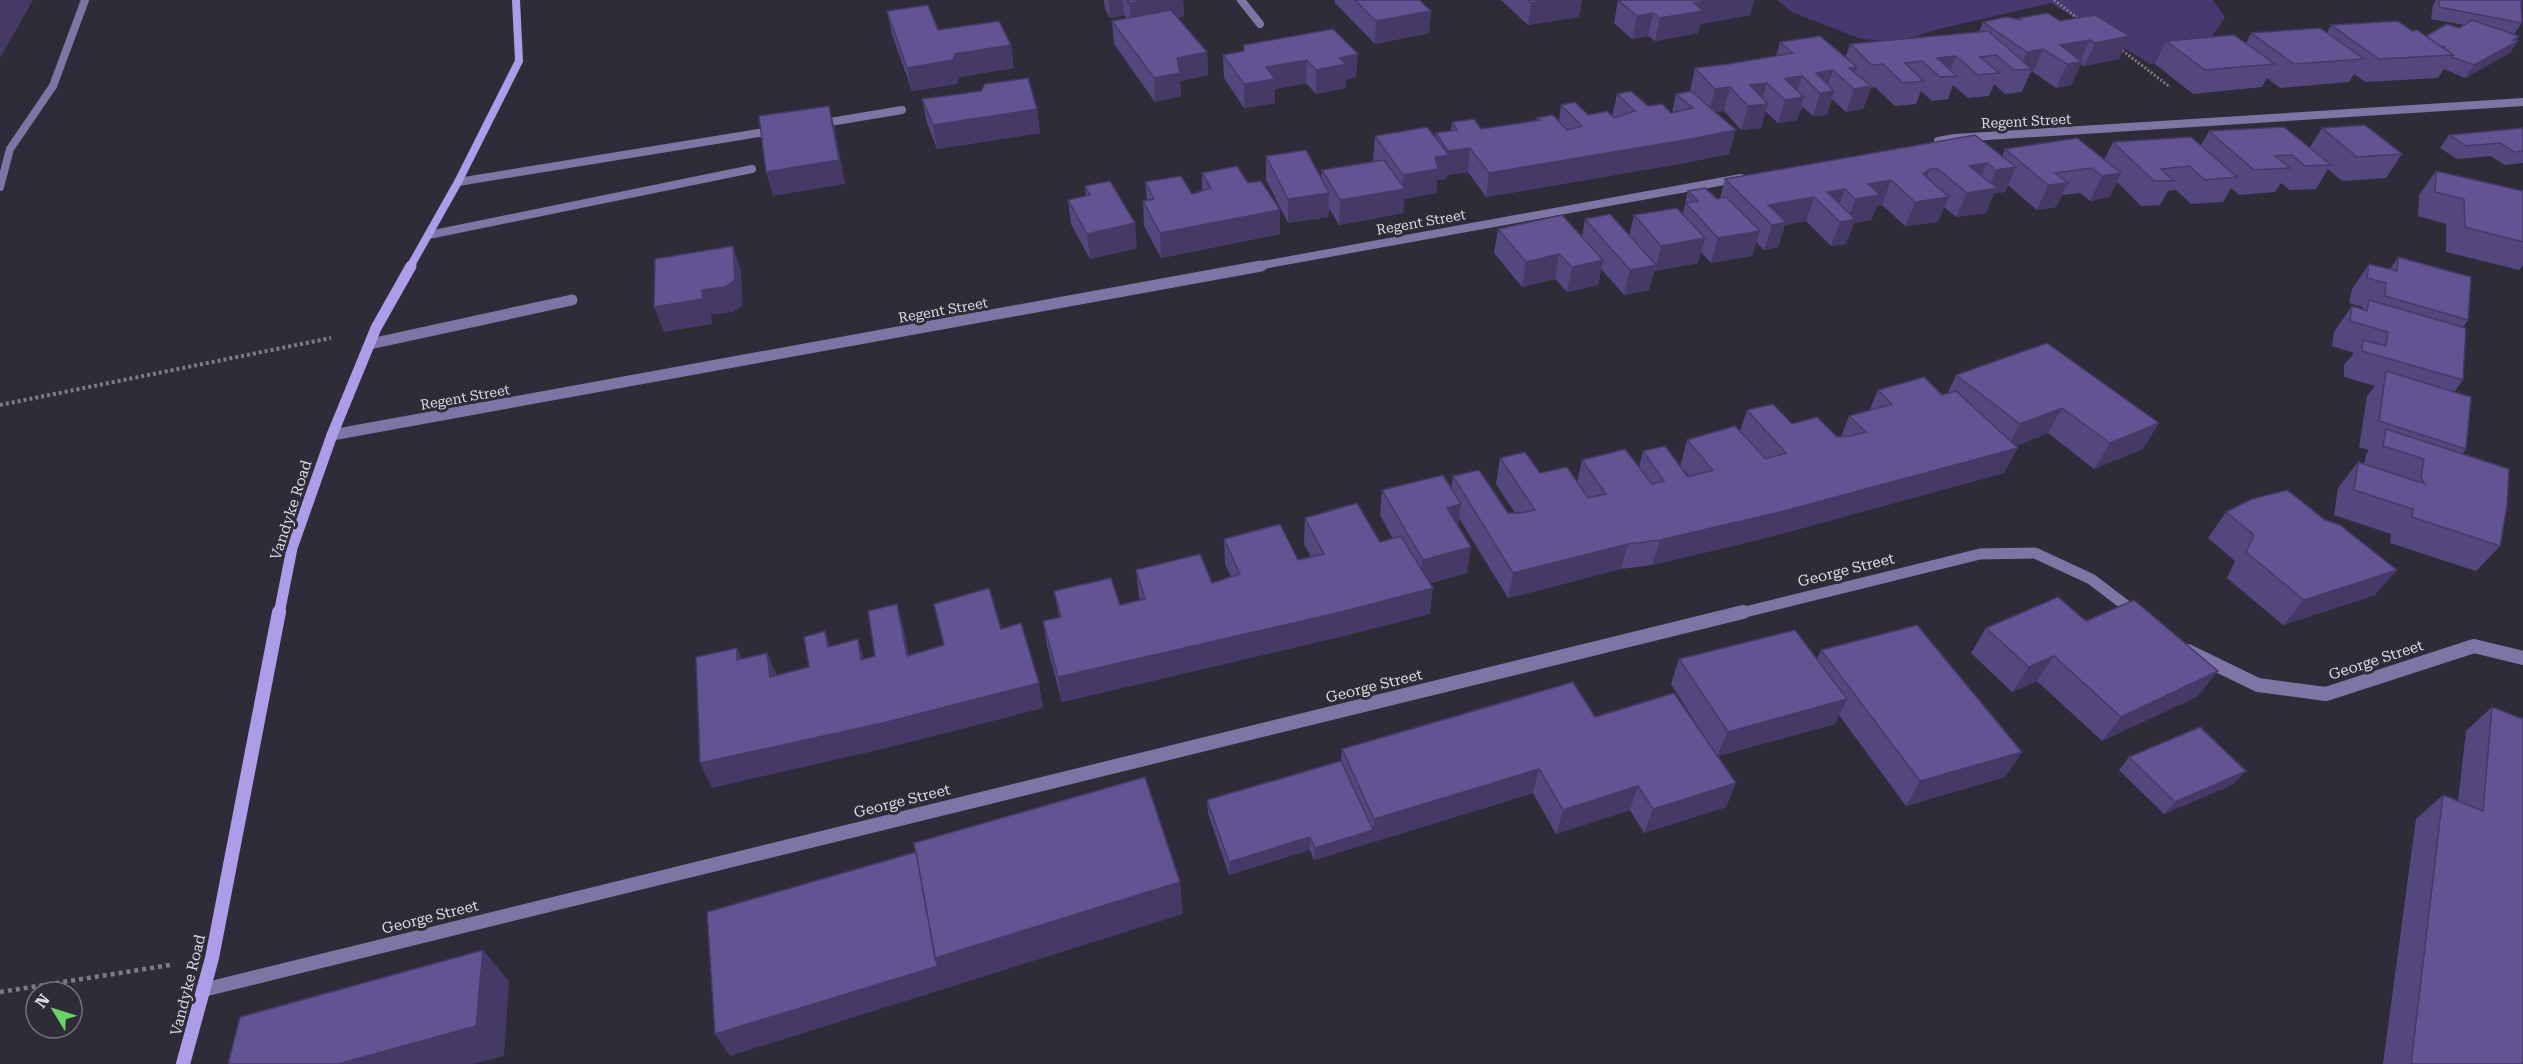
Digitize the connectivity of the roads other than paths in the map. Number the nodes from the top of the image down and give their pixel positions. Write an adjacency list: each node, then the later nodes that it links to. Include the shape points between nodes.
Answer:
1 (85, 0): 10 (street, via 53,86)
2 (516, 0): 14 (street, Vandyke Road, via 519,61)
3 (1241, 0): 4 (street)
4 (1260, 24)
5 (2523, 102): 9 (street, Regent Street, via 1955,138)
6 (902, 110): 7 (street)
7 (809, 125)
8 (786, 129): 14 (street)
9 (1931, 143)
10 (10, 149): 11 (street); 15 (street)
11 (0, 151)
12 (752, 169): 16 (street)
13 (1755, 175): 19 (street, Regent Street)
14 (458, 182): 16 (street, Vandyke Road)
15 (0, 186)
16 (429, 235): 18 (street, Vandyke Road)
17 (572, 300): 18 (street)
18 (370, 344): 19 (street, Vandyke Road)
19 (332, 435): 23 (street, Vandyke Road, via 292,548)
20 (2147, 621): 23 (street, George Street, via 2091,579 2035,553 1980,554)
21 (2175, 642): 22 (street, George Street, via 2258,685 2326,693 2474,646)
22 (2523, 658)
23 (204, 990): 24 (street, Vandyke Road)
24 (183, 1064)

